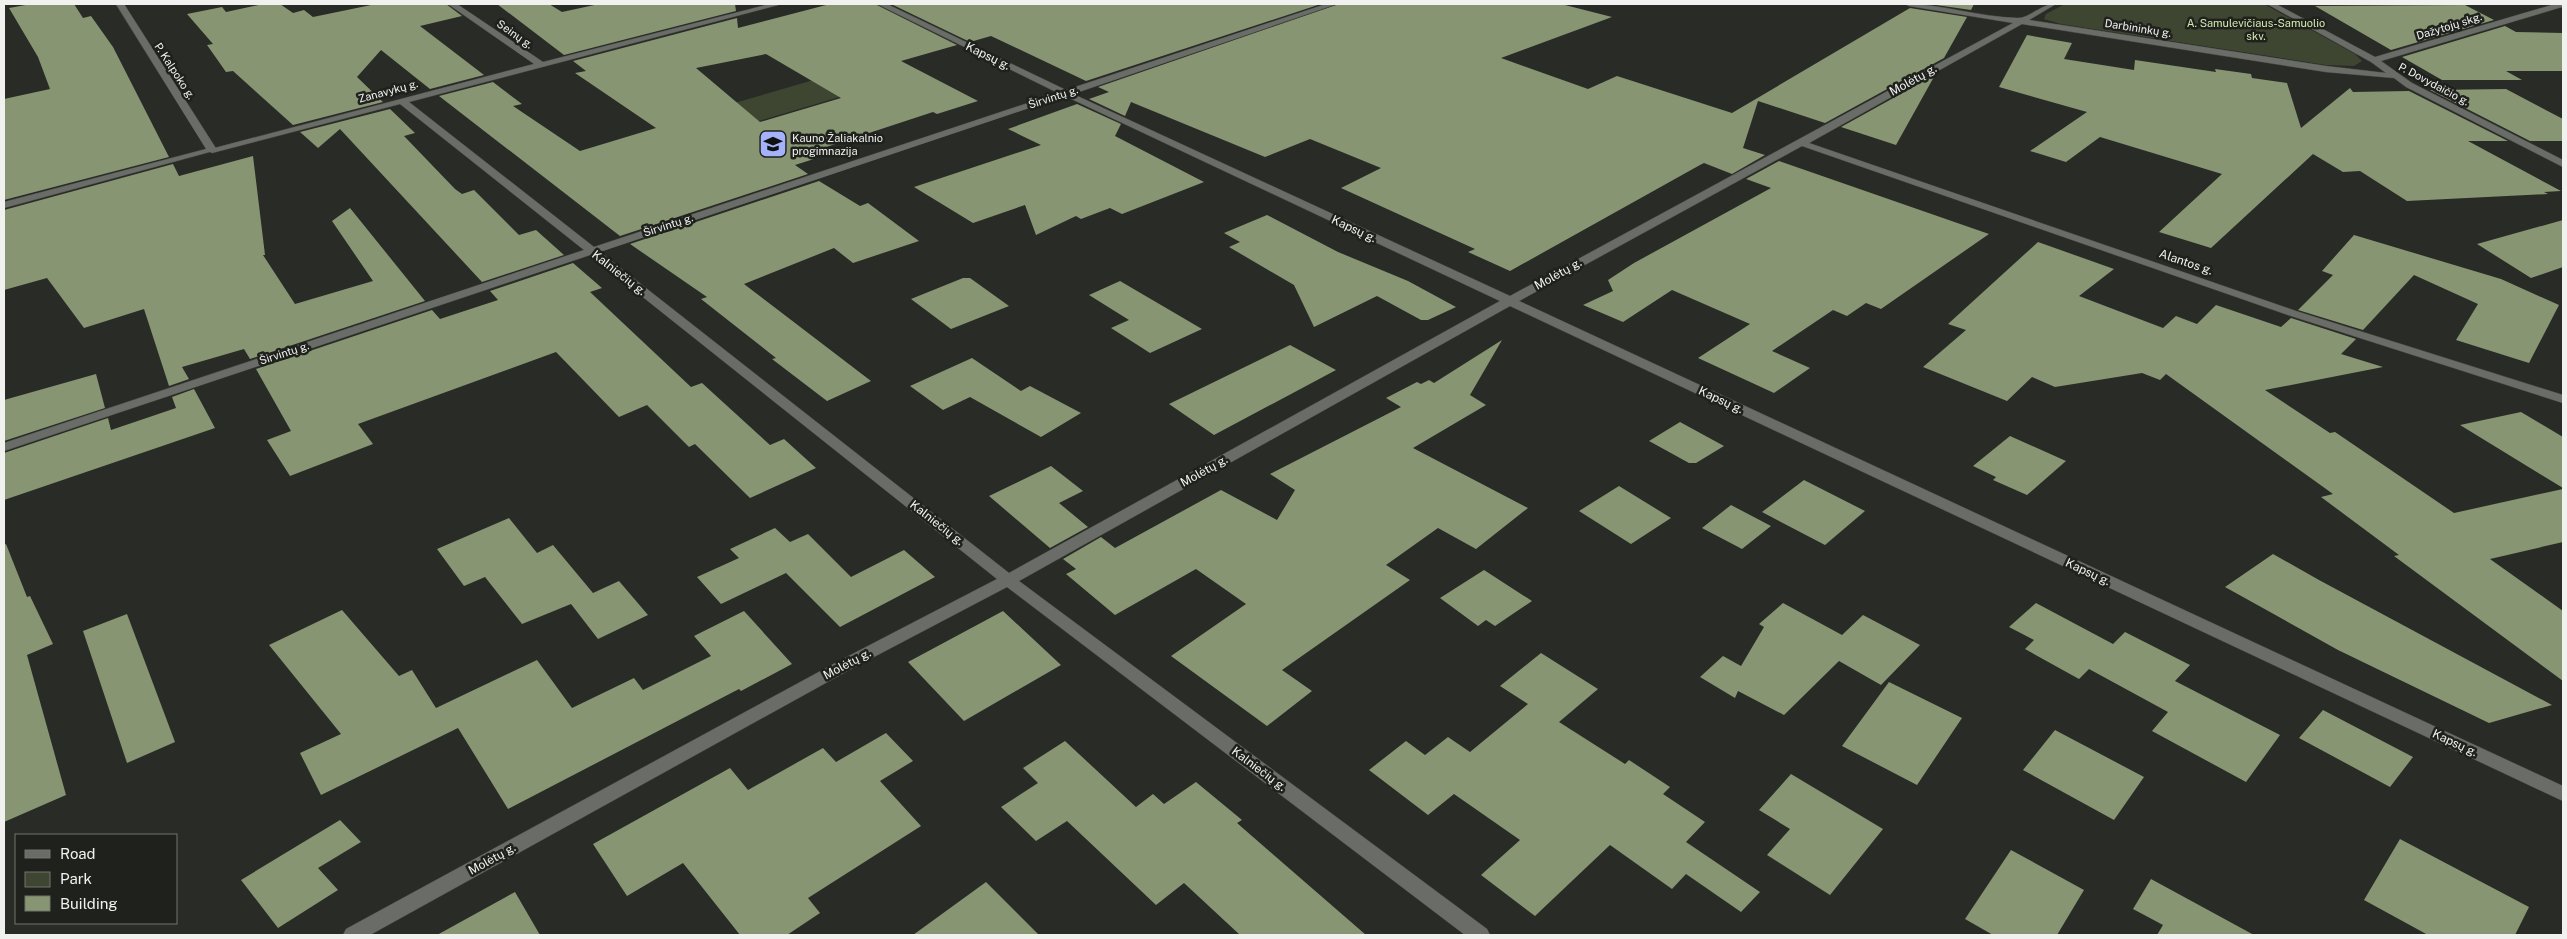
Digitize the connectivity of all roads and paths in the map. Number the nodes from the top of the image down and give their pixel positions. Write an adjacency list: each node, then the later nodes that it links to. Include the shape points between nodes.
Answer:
1 (120, 4): 17 (street, P. Kalpoko g.)
2 (452, 4): 12 (street, Seinų g.)
3 (778, 4): 12 (street, Zanavykų g.)
4 (881, 4): 14 (street, Kapsų g.)
5 (1334, 4): 14 (street, Širvintų g.)
6 (1909, 4): 10 (street, Darbininkų g.)
7 (2052, 4): 10 (street, Molėtų g.)
8 (2271, 4): 11 (street, P. Dovydaičio g.)
9 (2559, 5): 11 (street, Dažytojų skg.)
10 (2020, 21): 13 (street, Darbininkų g., via 2326,69); 16 (street, Molėtų g.)
11 (2374, 60): 13 (street, P. Dovydaičio g.)
12 (541, 65): 15 (street, Zanavykų g.)
13 (2393, 76): 18 (street, P. Dovydaičio g.)
14 (1065, 93): 20 (street, Širvintų g.); 21 (street, Kapsų g.)
15 (402, 101): 17 (street, Zanavykų g.); 20 (street, Kalniečių g.)
16 (1801, 143): 21 (street, Molėtų g.); 22 (street, Alantos g., via 2292,313)
17 (212, 150): 19 (street, Zanavykų g.)
18 (2563, 164)
19 (4, 205)
20 (590, 250): 23 (street, Širvintų g.); 24 (street, Kalniečių g.)
21 (1510, 301): 24 (street, Molėtų g.); 25 (street, Kapsų g.)
22 (2563, 398)
23 (4, 446)
24 (1008, 580): 26 (street, Molėtų g., via 845,665); 27 (street, Kalniečių g.)
25 (2563, 794)
26 (353, 935)
27 (1480, 935)

